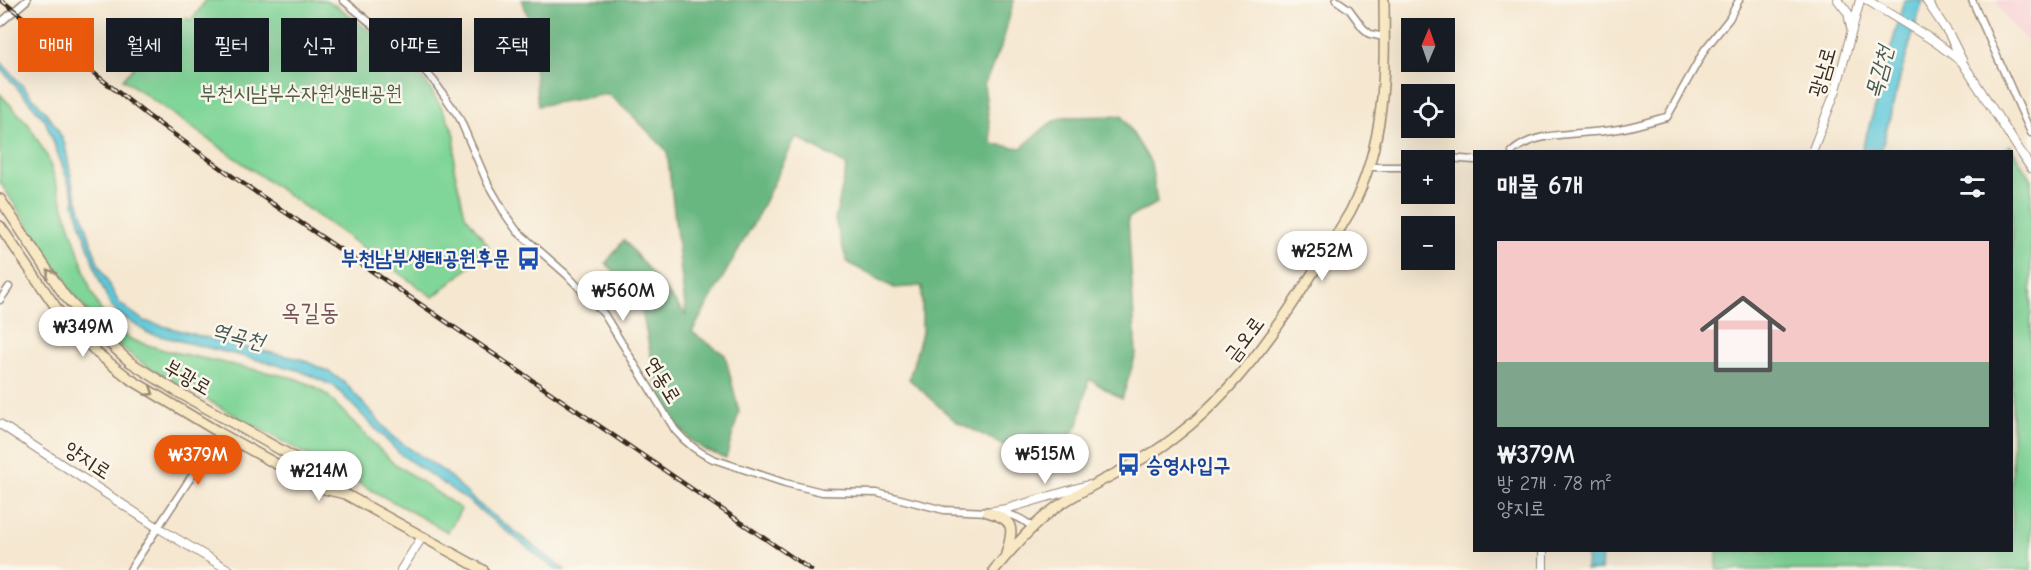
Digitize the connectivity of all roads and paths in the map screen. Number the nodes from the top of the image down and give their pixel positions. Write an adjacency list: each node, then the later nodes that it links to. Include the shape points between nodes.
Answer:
1 (27, 0): 11 (street)
2 (343, 0): 31 (street, 연동로, via 414,59 434,81 459,117 507,217 604,314 675,430 687,443 713,459 804,488 877,493 944,510)
3 (1336, 0): 13 (street, via 1370,34)
4 (1384, 0): 13 (main road, 금오로)
5 (1739, 0): 16 (street, via 1705,49 1667,117 1611,130 1545,136)
6 (1838, 0): 12 (street, via 1848,13)
7 (1860, 0): 12 (street, 광남로)
8 (1867, 0): 14 (street)
9 (1926, 0): 14 (street)
10 (1972, 0): 15 (street)
11 (0, 23)
12 (1851, 32): 17 (street, 광남로, via 1836,90)
13 (1384, 38): 21 (main road, 금오로, via 1382,105)
14 (1962, 62): 22 (street)
15 (2031, 133)
16 (1514, 150)
17 (1813, 150)
18 (1455, 158): 19 (street)
19 (1473, 160)
20 (1401, 166): 21 (street)
21 (1370, 167): 29 (main road, 금오로, via 1333,241 1243,371 1181,433)
22 (2031, 168)
23 (0, 199): 30 (main road, 부광로, one-way to 23, via 327,476 130,362 64,295)
24 (0, 226): 28 (main road, 부광로, one-way to 28, via 50,300 97,353 153,395)
25 (9, 286): 26 (street)
26 (0, 300)
27 (0, 424): 32 (street, 양지로)
28 (220, 433): 30 (main road, 부광로, via 320,488); 32 (street)
29 (1107, 479): 31 (street); 33 (main road, 금오로, via 1058,506)
30 (345, 494): 34 (main road, 부광로)
31 (987, 512): 33 (street, 연동로, via 1015,515); 36 (main road, via 1003,517 1010,527)
32 (157, 527): 37 (street); 38 (street, 양지로)
33 (1033, 528): 36 (main road, 금오로)
34 (422, 537): 39 (street); 40 (main road, 부광로)
35 (1543, 552): 42 (street)
36 (1006, 556): 41 (main road, 금오로)
37 (130, 570)
38 (229, 570)
39 (401, 570)
40 (483, 570)
41 (994, 570)
42 (1543, 570)

